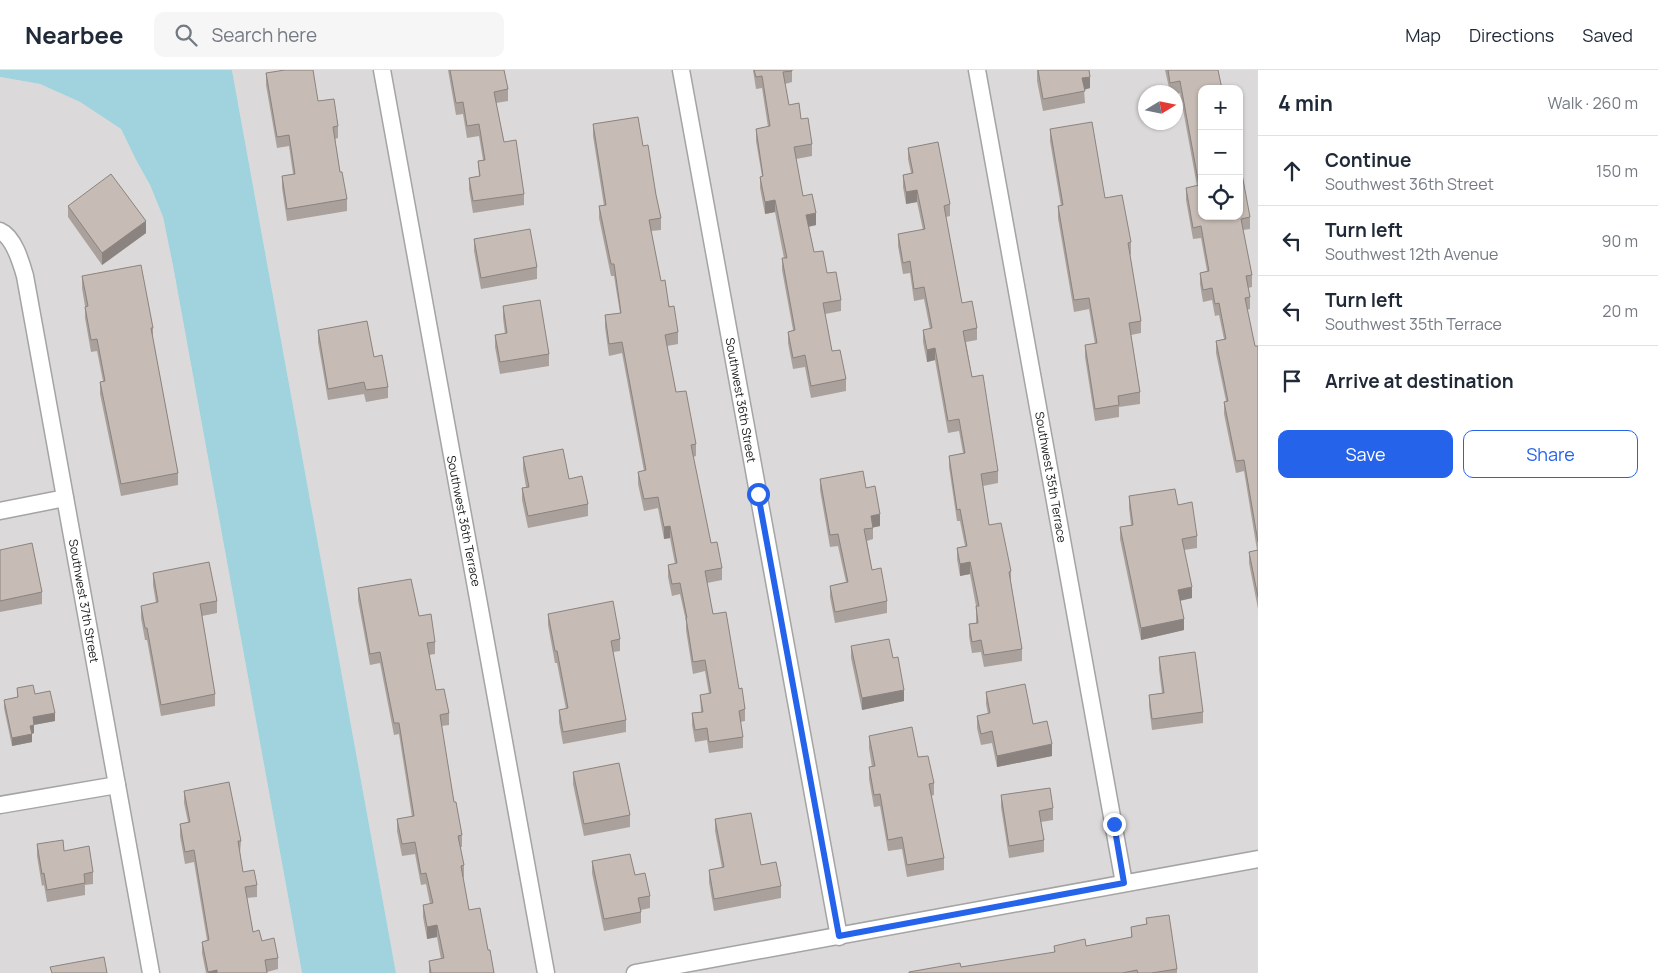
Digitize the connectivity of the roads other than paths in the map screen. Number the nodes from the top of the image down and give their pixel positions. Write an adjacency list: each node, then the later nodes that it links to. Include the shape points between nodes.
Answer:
1 (382, 70): 13 (street, Southwest 36th Terrace)
2 (681, 70): 11 (street, Southwest 36th Street)
3 (977, 70): 10 (street, Southwest 35th Terrace)
4 (2, 232): 5 (street, Southwest 37th Street, via 20,255 25,276)
5 (65, 498): 6 (street); 7 (street, Southwest 37th Street)
6 (0, 511)
7 (117, 785): 8 (street); 12 (street, Southwest 37th Street)
8 (0, 805)
9 (1258, 859): 10 (street)
10 (1124, 883): 11 (street)
11 (839, 936): 14 (street)
12 (151, 973)
13 (546, 973)
14 (635, 973)

